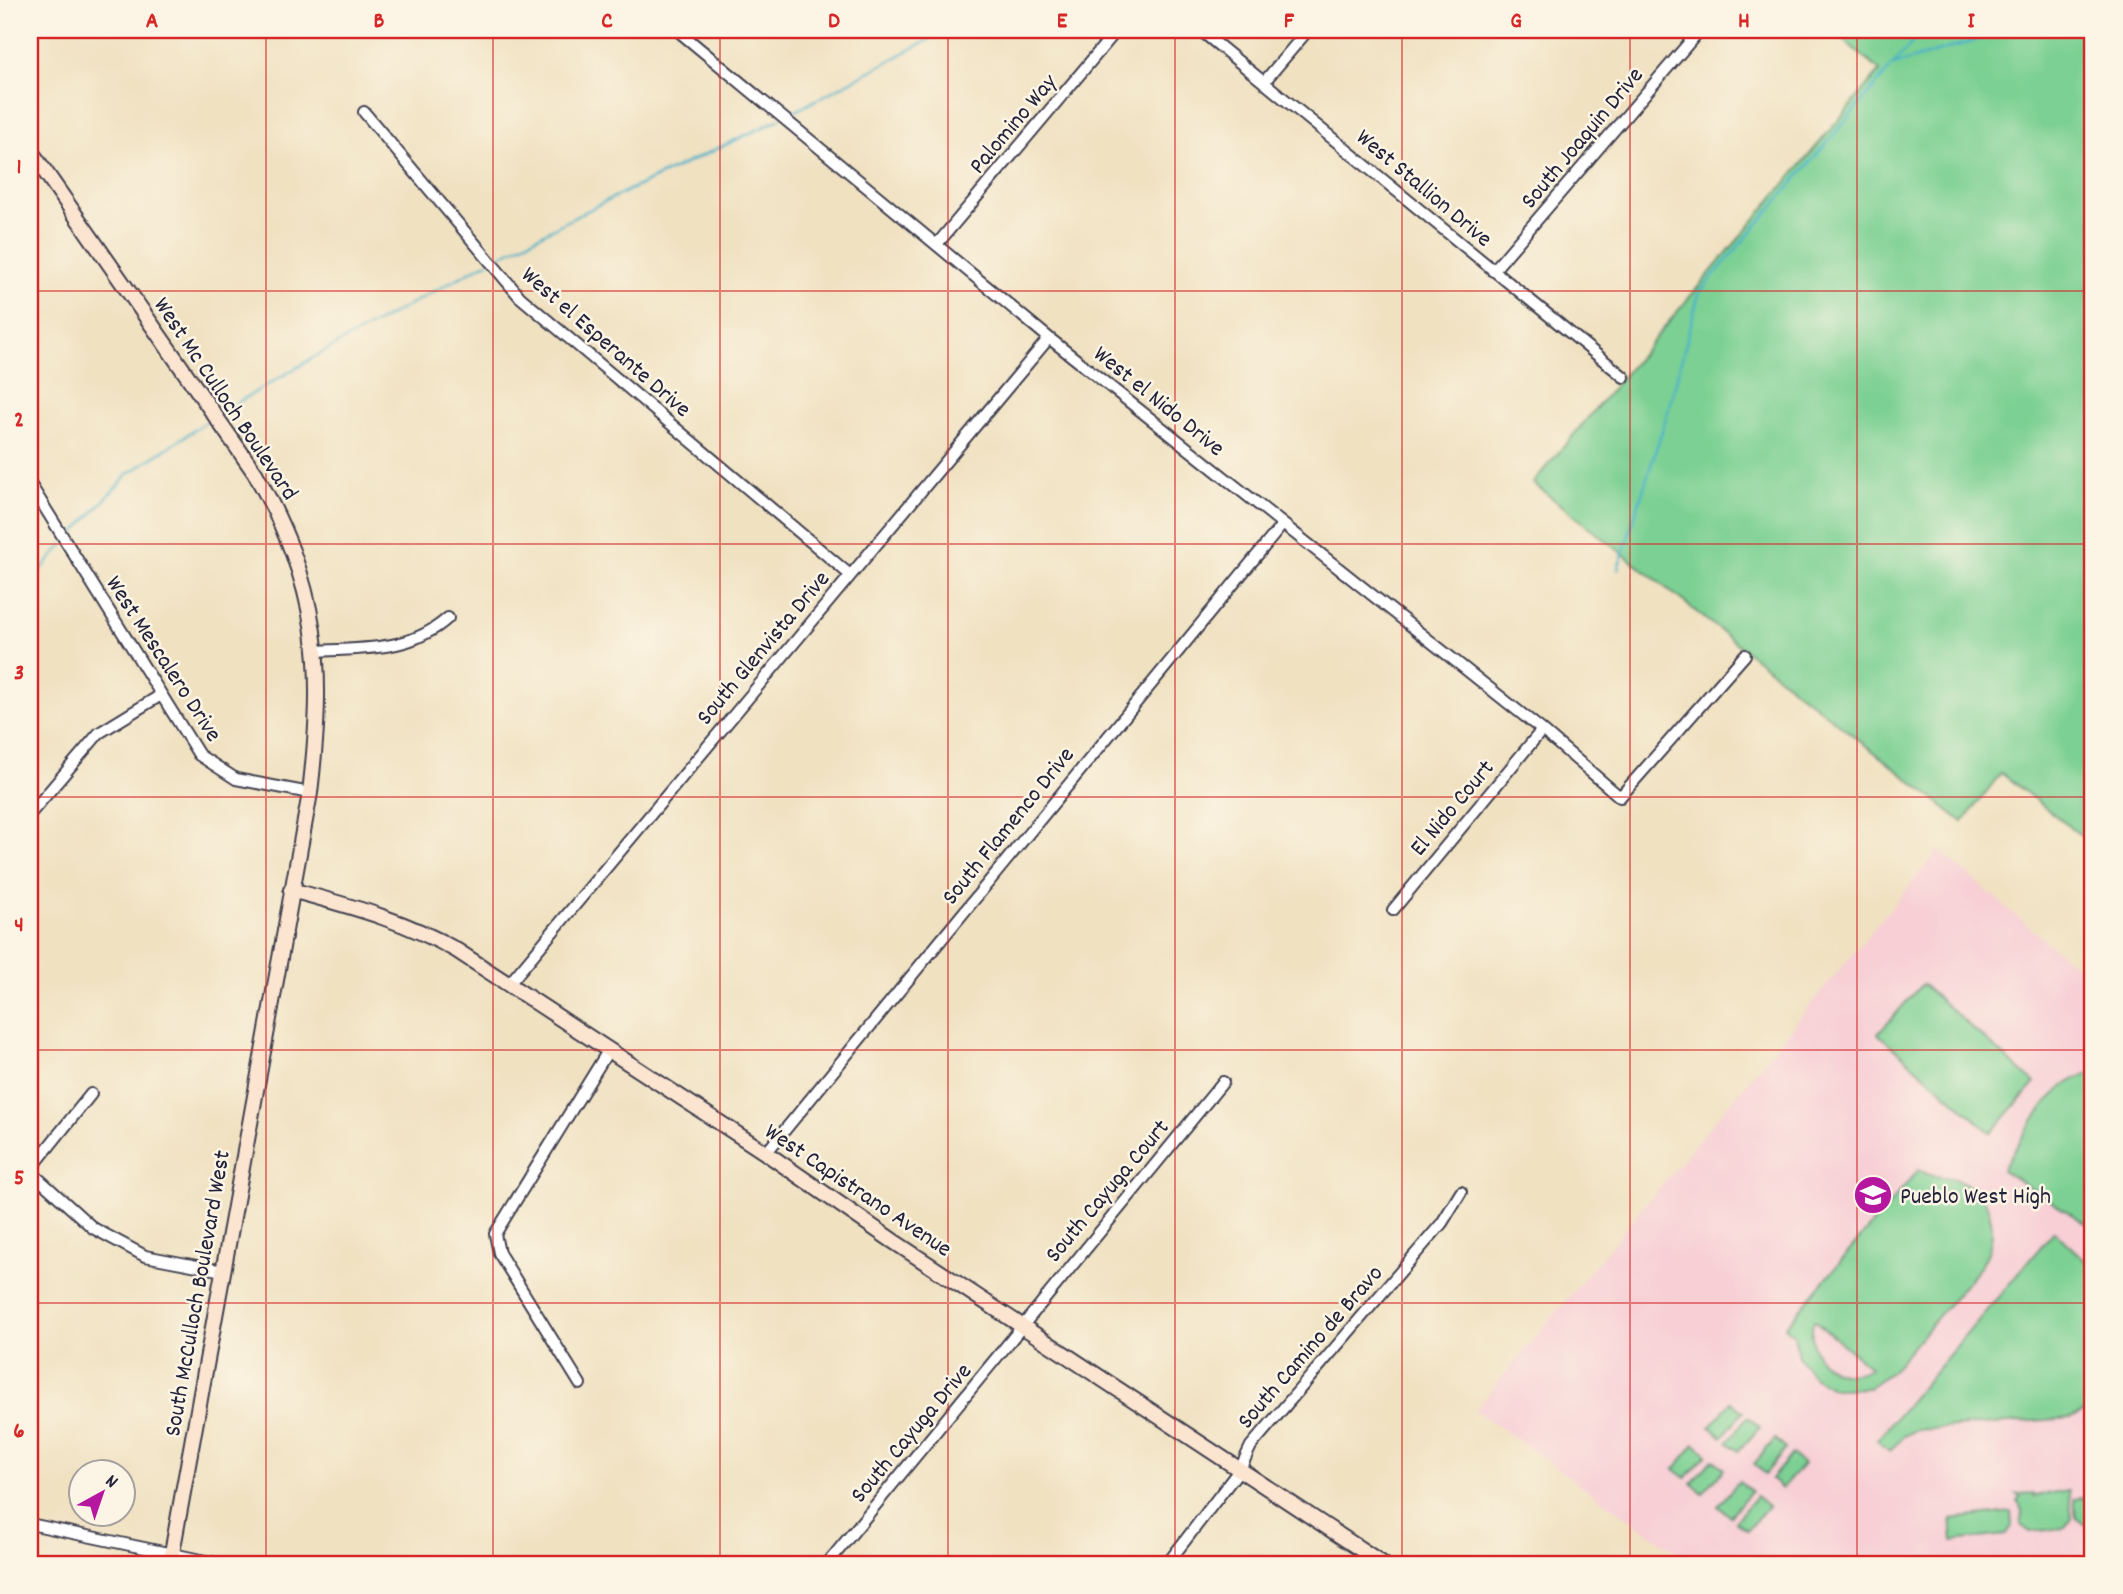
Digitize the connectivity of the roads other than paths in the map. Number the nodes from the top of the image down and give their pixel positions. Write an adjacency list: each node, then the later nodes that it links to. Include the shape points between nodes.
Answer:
1 (677, 30): 9 (street, West el Nido Drive)
2 (1117, 30): 9 (street, Palomino Way)
3 (1200, 30): 6 (street, West Stallion Drive)
4 (1308, 30): 6 (street)
5 (1700, 30): 10 (street, South Joaquin Drive)
6 (1264, 82): 10 (street, West Stallion Drive)
7 (364, 112): 15 (street, West el Esperante Drive, via 520,297)
8 (30, 150): 17 (main road, West Mc Culloch Boulevard, via 256,472 304,581)
9 (938, 243): 11 (street, West el Nido Drive)
10 (1493, 271): 12 (street, West Stallion Drive)
11 (1049, 338): 14 (street, West el Nido Drive); 15 (street, South Glenvista Drive)
12 (1624, 377)
13 (30, 484): 19 (street, West Mescalero Drive)
14 (1282, 525): 20 (street, West el Nido Drive); 30 (street, South Flamenco Drive)
15 (849, 574): 25 (street, South Glenvista Drive)
16 (448, 618): 17 (street, via 429,635 388,647)
17 (316, 651): 21 (main road, West Mc Culloch Boulevard, via 319,709)
18 (1745, 655): 20 (street, West el Nido Drive, via 1620,797)
19 (161, 695): 21 (street, West Mescalero Drive, via 199,755 236,779); 22 (street, via 99,733)
20 (1542, 730): 24 (street, El Nido Court)
21 (310, 793): 23 (main road, West Mc Culloch Boulevard)
22 (30, 814)
23 (291, 890): 25 (main road, West Capistrano Avenue, via 405,924); 26 (main road, West Mc Culloch Boulevard)
24 (1393, 909)
25 (509, 984): 27 (main road, West Capistrano Avenue)
26 (266, 1030): 33 (main road, South McCulloch Boulevard West)
27 (608, 1051): 30 (main road, West Capistrano Avenue); 35 (street, via 495,1234 499,1253)
28 (1223, 1083): 34 (street, South Cayuga Court)
29 (91, 1094): 31 (street)
30 (766, 1153): 34 (main road, West Capistrano Avenue)
31 (30, 1170): 33 (street, via 93,1228 145,1256)
32 (1461, 1192): 36 (street, South Camino de Bravo, via 1442,1223 1251,1446)
33 (223, 1271): 38 (main road, South McCulloch Boulevard West)
34 (1022, 1324): 36 (main road, West Capistrano Avenue); 40 (street, South Cayuga Drive)
35 (580, 1384)
36 (1240, 1469): 41 (street, South Camino de Bravo); 42 (main road, West Capistrano Avenue)
37 (30, 1524): 38 (street)
38 (171, 1560): 39 (street)
39 (220, 1564)
40 (827, 1564)
41 (1167, 1564)
42 (1383, 1564)

